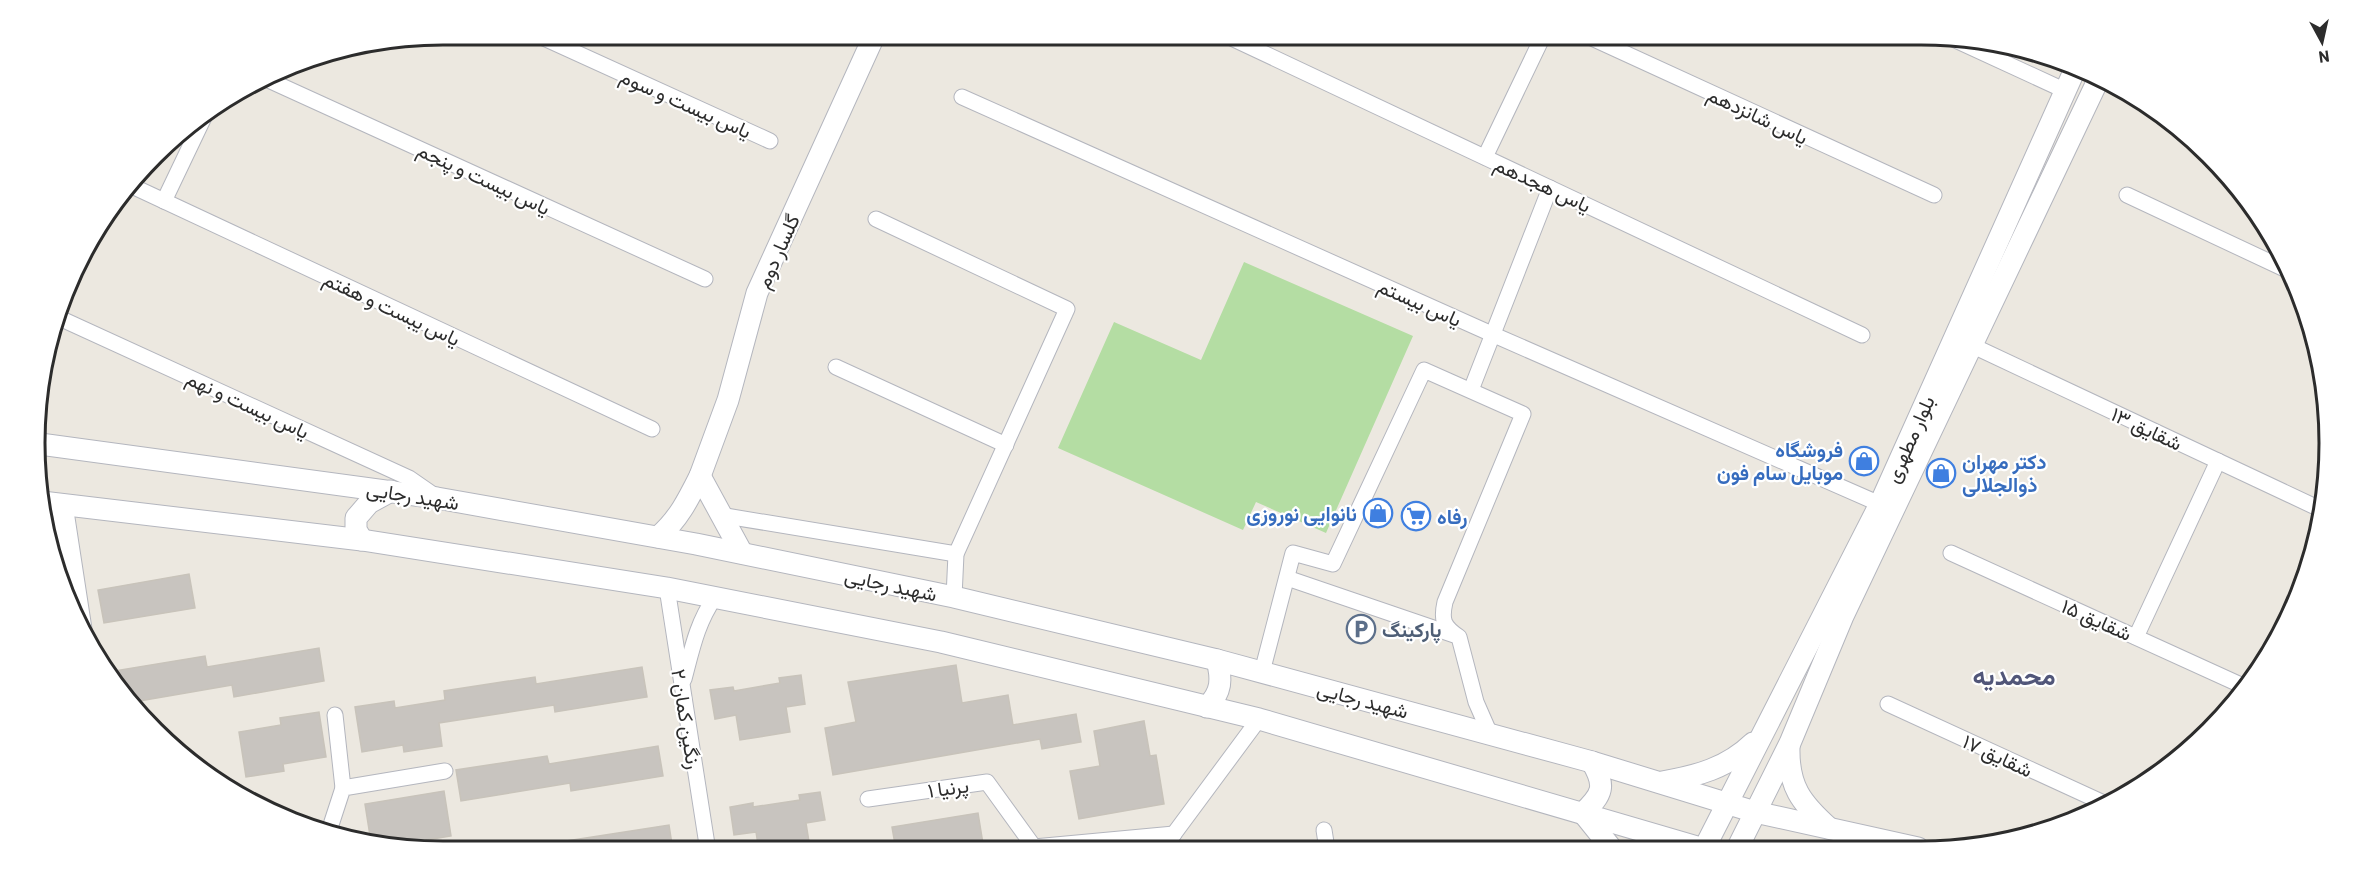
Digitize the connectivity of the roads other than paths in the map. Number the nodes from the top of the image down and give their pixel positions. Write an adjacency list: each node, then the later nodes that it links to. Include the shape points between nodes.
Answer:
1 (559, 45): 13 (street, یاس بیست و سوم)
2 (870, 45): 33 (street, گلسار دوم, via 757,293 728,400)
3 (1246, 45): 14 (street, یاس هجدهم)
4 (1539, 45): 14 (street)
5 (1607, 45): 17 (street, یاس شانزدهم)
6 (1973, 48): 10 (street)
7 (2073, 75): 10 (street, بلوار مطهری)
8 (274, 83): 22 (street, یاس بیست و پنجم)
9 (2096, 85): 26 (street, بلوار مطهری)
10 (2066, 91): 37 (street, بلوار مطهری)
11 (962, 97): 25 (street, یاس بیستم)
12 (198, 129): 19 (street)
13 (770, 141)
14 (1485, 157): 15 (street, یاس هجدهم)
15 (1550, 188): 24 (street, یاس هجدهم); 25 (street)
16 (138, 189): 19 (street, یاس یبست و هفتم)
17 (1934, 195)
18 (2127, 195): 21 (street)
19 (164, 201): 29 (street, یاس یبست و هفتم)
20 (876, 219): 31 (street, via 1067,309)
21 (2277, 265)
22 (705, 279)
23 (65, 320): 35 (street, یاس بیست و نهم, via 409,478)
24 (1862, 334)
25 (1494, 335): 28 (street); 37 (street, یاس بیستم)
26 (1971, 345): 32 (street, شقایق ۱۳); 62 (street, بلوار مطهری, via 1843,616)
27 (836, 367): 31 (street)
28 (1471, 390): 46 (street, via 1424,370 1333,564 1293,553); 50 (street, via 1523,414 1445,602 1442,617 1449,630)
29 (652, 429)
30 (45, 445): 34 (street, شهید رجایی)
31 (1006, 445): 45 (street)
32 (2218, 461): 38 (street, شقایق ۱۳); 51 (street)
33 (700, 476): 39 (street); 40 (street, گلسار دوم, via 681,513)
34 (392, 491): 35 (street, شهید رجایی); 41 (street, via 369,503 356,518 356,530)
35 (437, 498): 40 (street, شهید رجایی)
36 (52, 504): 41 (street); 42 (street)
37 (1880, 504): 61 (street, بلوار مطهری)
38 (2314, 506)
39 (720, 515): 44 (street); 45 (street)
40 (658, 537): 44 (street, شهید رجایی)
41 (362, 540): 47 (street)
42 (58, 542)
43 (1951, 553): 51 (street, شقایق ۱۵)
44 (742, 554): 49 (street, شهید رجایی)
45 (956, 554): 49 (street)
46 (1287, 578): 50 (street); 53 (street)
47 (667, 588): 48 (street); 55 (street, رنگین کمان ۲)
48 (715, 597): 55 (street, via 695,635); 57 (street, via 941,642)
49 (954, 597): 52 (street, شهید رجایی)
50 (1459, 637): 60 (street, via 1476,702)
51 (2136, 637): 54 (street, شقایق ۱۵)
52 (1217, 660): 53 (street, شهید رجایی); 57 (street, via 1221,686)
53 (1262, 672): 60 (street, شهید رجایی)
54 (2238, 684)
55 (682, 688): 77 (street, رنگین کمان ۲)
56 (1888, 704): 68 (street, شقایق ۱۷)
57 (1207, 707): 59 (street)
58 (335, 715): 66 (street)
59 (1259, 719): 71 (street); 75 (street)
60 (1490, 734): 63 (street, شهید رجایی)
61 (1758, 739): 65 (street, via 1713,770); 69 (street, بلوار مطهری)
62 (1790, 743): 70 (street, بلوار مطهری); 73 (street, via 1788,768 1795,791)
63 (1592, 762): 65 (street, شهید رجایی); 71 (street, via 1601,778 1600,791)
64 (445, 771): 66 (street)
65 (1659, 783): 69 (street, شهید رجایی)
66 (343, 788): 72 (street)
67 (868, 799): 78 (street, پرنیا ۱, via 987,782)
68 (2097, 800)
69 (1726, 803): 70 (street, شهید رجایی); 84 (street, بلوار مطهری)
70 (1755, 812): 73 (street); 85 (street, بلوار مطهری)
71 (1583, 813): 82 (street); 83 (street)
72 (331, 825)
73 (1829, 828): 76 (street)
74 (1324, 830): 81 (street)
75 (1174, 834): 79 (street, پرنیا ۱); 80 (street)
76 (1887, 840): 86 (street)
77 (706, 841)
78 (1030, 841)
79 (1099, 841)
80 (1169, 841)
81 (1326, 841)
82 (1606, 841)
83 (1677, 841)
84 (1708, 841)
85 (1741, 841)
86 (1891, 841)

